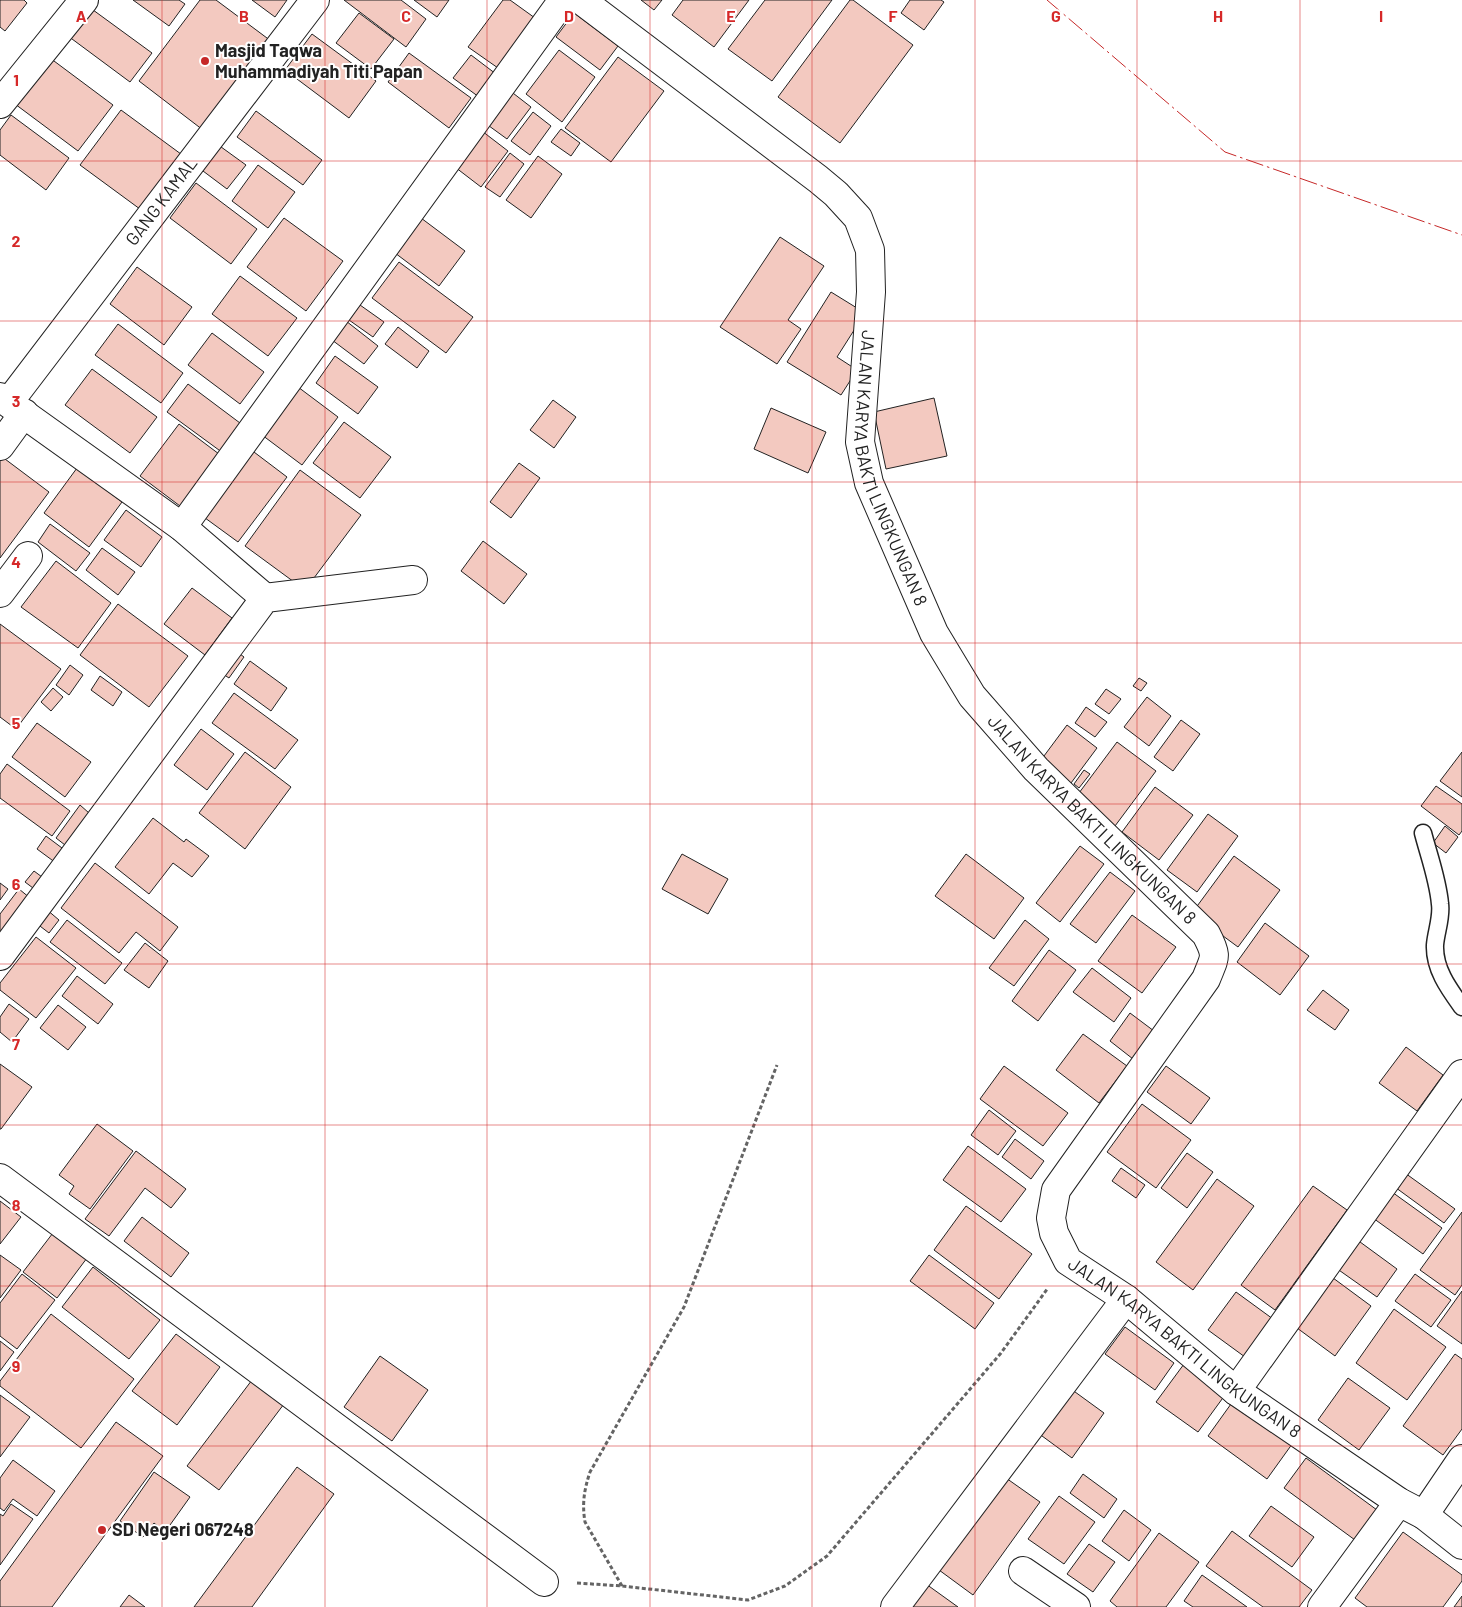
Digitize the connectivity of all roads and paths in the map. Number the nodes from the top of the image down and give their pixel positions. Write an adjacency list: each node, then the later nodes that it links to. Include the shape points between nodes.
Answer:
1 (84, 0): 5 (street)
2 (315, 0): 6 (street, GANG KAMAL)
3 (563, 0): 8 (street)
4 (582, 0): 19 (street, JALAN KARYA BAKTI LINGKUNGAN 8, via 818,179 858,218 870,250 871,292 860,442 868,483 934,633 972,696 1036,769 1206,934 1212,945 1215,957 1206,979 1056,1190 1051,1218 1054,1233)
5 (0, 104)
6 (11, 404): 7 (street, GANG KAMAL); 8 (street)
7 (0, 446)
8 (182, 527): 12 (street)
9 (28, 556): 11 (street)
10 (413, 580): 12 (street)
11 (0, 593)
12 (265, 598): 14 (street)
13 (1423, 833): 15 (lane, via 1441,906 1436,962 1448,988)
14 (0, 956)
15 (1462, 1007)
16 (777, 1065): 28 (path, via 684,1307 590,1472 584,1491 585,1522)
17 (1462, 1074): 21 (street)
18 (0, 1178): 27 (street)
19 (1068, 1261): 20 (street, JALAN KARYA BAKTI LINGKUNGAN 8); 28 (path, via 1001,1353 827,1556 785,1586 748,1600)
20 (1126, 1299): 21 (street, JALAN KARYA BAKTI LINGKUNGAN 8); 29 (street)
21 (1236, 1391): 23 (street, JALAN KARYA BAKTI LINGKUNGAN 8)
22 (1462, 1459): 24 (street)
23 (1400, 1502): 24 (street, JALAN KARYA BAKTI LINGKUNGAN 8); 31 (street)
24 (1424, 1515): 25 (street, JALAN KARYA BAKTI LINGKUNGAN 8)
25 (1462, 1545)
26 (1023, 1571): 30 (street)
27 (544, 1582): 28 (path)
28 (622, 1586)
29 (895, 1607)
30 (1076, 1607)
31 (1322, 1607)

